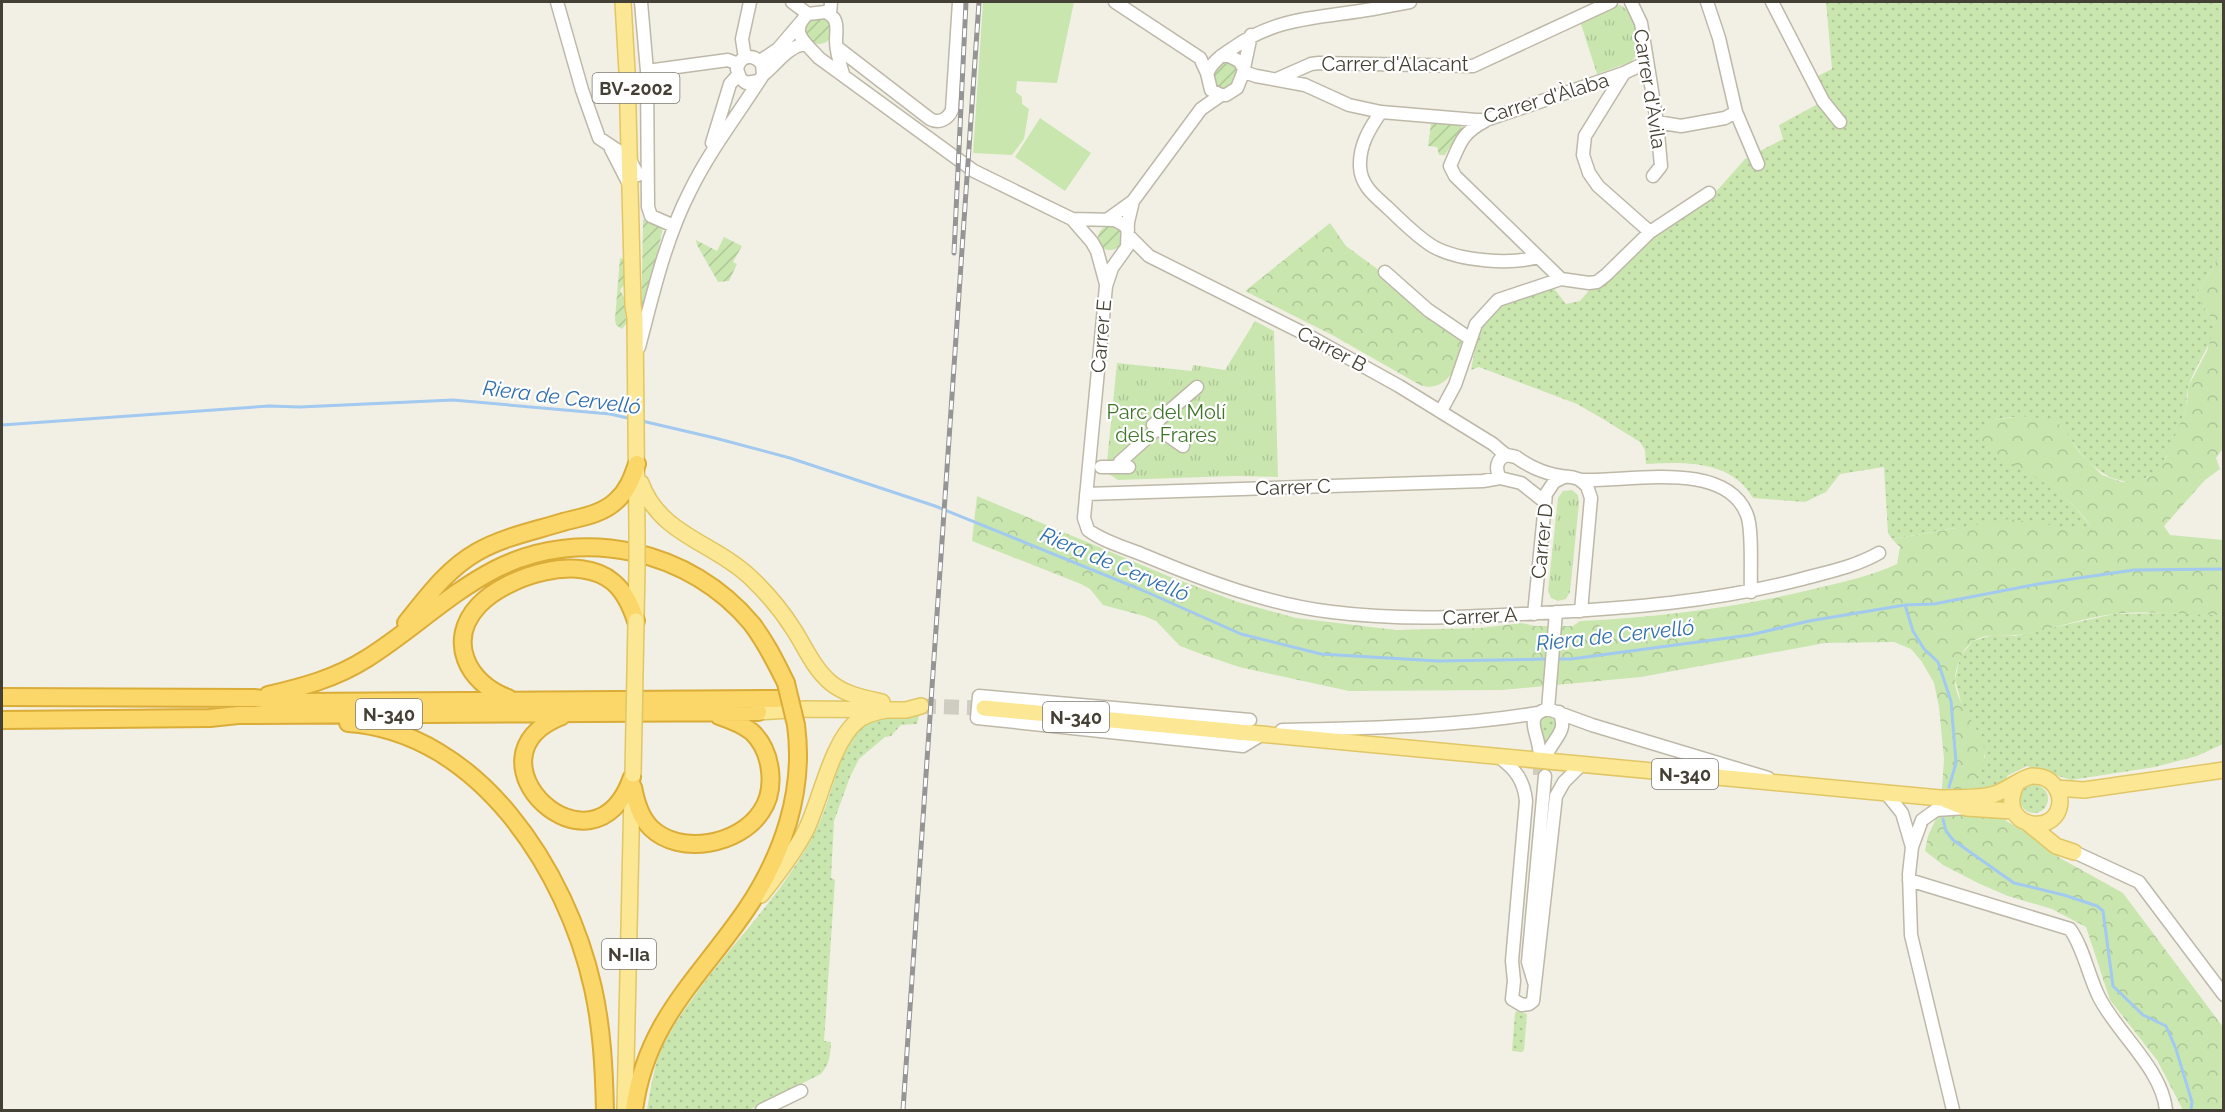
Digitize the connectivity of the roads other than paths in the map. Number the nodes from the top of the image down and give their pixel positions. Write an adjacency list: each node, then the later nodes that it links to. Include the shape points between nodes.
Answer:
1 (557, 2): 44 (street, via 599,138)
2 (623, 2): 43 (main road, BV-2002)
3 (631, 2): 49 (main road, BV-2002)
4 (641, 2): 27 (street)
5 (750, 2): 25 (street)
6 (792, 2): 15 (street)
7 (959, 2): 17 (street, via 952,110 938,121 930,119)
8 (1115, 2): 20 (street)
9 (1410, 2): 16 (street, via 1308,18)
10 (1611, 2): 24 (street, Carrer d'Alacant, via 1473,66)
11 (1632, 2): 23 (street, Carrer d'Àvila, via 1641,22)
12 (1707, 2): 39 (street)
13 (1772, 2): 41 (street, via 1823,101)
14 (830, 8): 15 (street); 17 (street, via 837,23)
15 (804, 18): 18 (street, via 800,35); 22 (street, via 778,49)
16 (1251, 35): 19 (street); 21 (street)
17 (837, 44): 18 (street, via 828,48); 29 (street)
18 (808, 47): 29 (street); 31 (street, via 791,48)
19 (1246, 56): 26 (street); 30 (street)
20 (1200, 58): 21 (street); 33 (street)
21 (1219, 58): 26 (street, via 1229,56); 33 (street)
22 (760, 61): 25 (street, via 753,57); 31 (street)
23 (1647, 62): 28 (street, Carrer d'Àlaba); 40 (street, Carrer d'Àvila)
24 (1311, 64): 32 (street, Carrer d'Alacant); 34 (street, via 1304,71)
25 (740, 65): 27 (street, via 728,60); 31 (street, via 746,83); 47 (street)
26 (1244, 69): 30 (street); 35 (street)
27 (647, 71): 54 (street, via 648,207 651,216)
28 (1624, 73): 42 (street, Carrer d'Àlaba); 55 (street, via 1585,136 1583,155 1598,186)
29 (843, 74): 52 (street, via 974,171)
30 (1256, 76): 32 (street, Carrer d'Àlaba)
31 (760, 78): 47 (street)
32 (1277, 78): 34 (street, Carrer d'Àlaba, via 1291,77); 35 (street, Carrer d'Alacant)
33 (1208, 79): 36 (street, via 1214,93); 37 (street)
34 (1305, 85): 38 (street, Carrer d'Àlaba, via 1349,105)
35 (1237, 88): 36 (street)
36 (1221, 95): 37 (street)
37 (1201, 109): 51 (street)
38 (1381, 112): 42 (street, Carrer d'Àlaba); 60 (street, via 1366,135 1360,168 1364,183 1379,200 1422,238 1446,252 1498,261)
39 (1736, 112): 40 (street, via 1725,118 1681,126); 46 (street)
40 (1657, 122): 48 (street, Carrer d'Àvila, via 1661,166)
41 (1840, 122)
42 (1467, 124): 60 (street, via 1450,166 1455,176)
43 (628, 141): 44 (street); 45 (main road, BV-2002)
44 (606, 143): 45 (street); 49 (street)
45 (629, 158): 49 (main road, BV-2002)
46 (1758, 164)
47 (703, 166): 54 (street)
48 (1653, 176)
49 (631, 177): 65 (main road, BV-2002)
50 (1709, 193): 55 (street)
51 (1133, 201): 53 (street); 56 (street)
52 (1072, 219): 53 (street); 57 (street)
53 (1105, 220): 56 (street, via 1120,222); 57 (street, via 1094,229)
54 (674, 226): 65 (street)
55 (1650, 232): 62 (street, via 1597,282)
56 (1128, 233): 58 (street, via 1127,247); 59 (street, Carrer B)
57 (1095, 246): 58 (street, via 1108,256); 63 (street, Carrer E)
58 (1120, 254): 59 (street, Carrer B); 63 (street, Carrer E)
59 (1149, 256): 67 (street, Carrer B, via 1309,336)
60 (1538, 257): 62 (street)
61 (1385, 272): 64 (street, via 1428,310)
62 (1561, 279): 64 (street, via 1498,300)
63 (1106, 286): 78 (street, Carrer E)
64 (1469, 338): 67 (street, via 1455,385)
65 (636, 357): 72 (main road, BV-2002)
66 (1197, 387): 68 (street, via 1154,425)
67 (1440, 411): 70 (street, Carrer B)
68 (1158, 428): 69 (street); 73 (street, via 1120,462 1123,467)
69 (1183, 446)
70 (1507, 455): 71 (street, Carrer B); 75 (street, via 1497,466)
71 (1520, 462): 74 (street, Carrer B); 77 (street, via 1521,472)
72 (637, 463): 86 (main road, N-IIa, bridge); 87 (highway, via 624,494 604,510 498,542 460,563); 92 (main road, via 648,501 661,517 735,564 770,598 830,682)
73 (1101, 467)
74 (1564, 477): 76 (street, Carrer B); 79 (street, Carrer D, via 1551,485)
75 (1500, 478): 77 (street); 78 (street, Carrer C)
76 (1580, 480): 82 (street, Carrer B, via 1681,477 1728,492 1747,515); 83 (street, via 1591,498)
77 (1514, 481): 79 (street)
78 (1086, 494): 80 (street, Carrer E, via 1084,518)
79 (1545, 502): 84 (street, Carrer D)
80 (1088, 530): 84 (street, Carrer A, via 1196,577 1301,607 1386,618)
81 (1879, 553): 82 (street, Carrer A, via 1859,564)
82 (1751, 592): 83 (street, Carrer A, via 1691,602)
83 (1581, 611): 85 (street, Carrer A)
84 (1534, 614): 85 (street, Carrer A)
85 (1556, 617): 94 (street)
86 (636, 621): 91 (highway, via 620,588 596,572 568,568 529,576 494,592 472,614 464,632 466,661 489,690); 106 (main road, N-IIa, bridge)
87 (392, 642): 89 (highway, via 320,682); 119 (highway, bridge, via 464,587 508,563 556,550 615,549 642,554 674,564 716,590 752,625 774,658 786,683 796,725 798,774 792,811 772,863)
88 (2, 697): 89 (highway, N-340)
89 (254, 699): 91 (highway, N-340)
90 (778, 699): 91 (highway, N-340); 92 (main road, N-340)
91 (514, 700)
92 (884, 706): 96 (main road, N-340); 119 (main road, via 847,732 801,838 774,879)
93 (984, 708): 101 (main road, N-340)
94 (1549, 708): 94 (street, via 1563,722 1563,728 1544,750 1533,725); 101 (street, via 1506,718); 107 (street, via 1592,725)
95 (707, 712): 96 (highway, N-340); 97 (highway, N-340); 106 (highway, via 740,724 757,737 766,753 769,794 754,820 731,836 708,843 674,842 656,833 644,819)
96 (759, 712)
97 (568, 713): 98 (highway, N-340); 106 (highway, via 542,726 530,740 524,759 525,776 533,794 550,810 568,818 598,817 619,803)
98 (210, 718): 99 (highway, N-340); 123 (highway, via 382,728 427,746 474,778 522,831 565,904 593,987)
99 (2, 720)
100 (1250, 720): 102 (street, via 980,696 977,718 1243,746)
101 (1231, 732): 102 (main road, N-340)
102 (1261, 735): 103 (main road, N-340)
103 (1499, 757): 104 (main road, N-340); 120 (street, via 1519,775 1526,801 1512,961)
104 (1581, 765): 107 (main road, N-340); 121 (street, via 1559,789 1553,805)
105 (2223, 770): 110 (main road, N-340)
106 (633, 780): 127 (main road, N-IIa)
107 (1789, 784): 111 (main road, N-340)
108 (2016, 786): 109 (main road, N-340, via 2023,779 2040,776); 112 (main road, N-340, via 1987,796); 114 (main road, via 2012,794)
109 (2056, 788): 110 (main road, N-340); 113 (main road)
110 (2084, 790): 113 (main road, N-340)
111 (1886, 793): 112 (main road, N-340); 116 (street, via 1902,813)
112 (1934, 802): 114 (main road, N-340); 116 (street, via 1922,820)
113 (2058, 808): 115 (main road, N-340, via 2051,819); 117 (main road, via 2055,832)
114 (2013, 811): 115 (main road)
115 (2029, 824): 117 (main road, via 2056,846)
116 (1912, 848): 118 (street)
117 (2074, 852): 122 (street, via 2139,882)
118 (1909, 880): 130 (street, via 1911,935); 131 (street, via 2070,929 2106,1011 2155,1077)
119 (744, 912): 128 (highway, via 687,985 657,1032 644,1065)
120 (1514, 981): 121 (street, via 1512,999 1522,1005 1533,1001); 121 (street, via 1522,962 1542,776 1528,962)
121 (1535, 984)
122 (2223, 995)
123 (604, 1083): 125 (street); 126 (highway)
124 (801, 1091): 129 (street)
125 (598, 1110)
126 (605, 1110)
127 (627, 1110)
128 (634, 1110)
129 (762, 1110)
130 (1953, 1110)
131 (2166, 1110)

